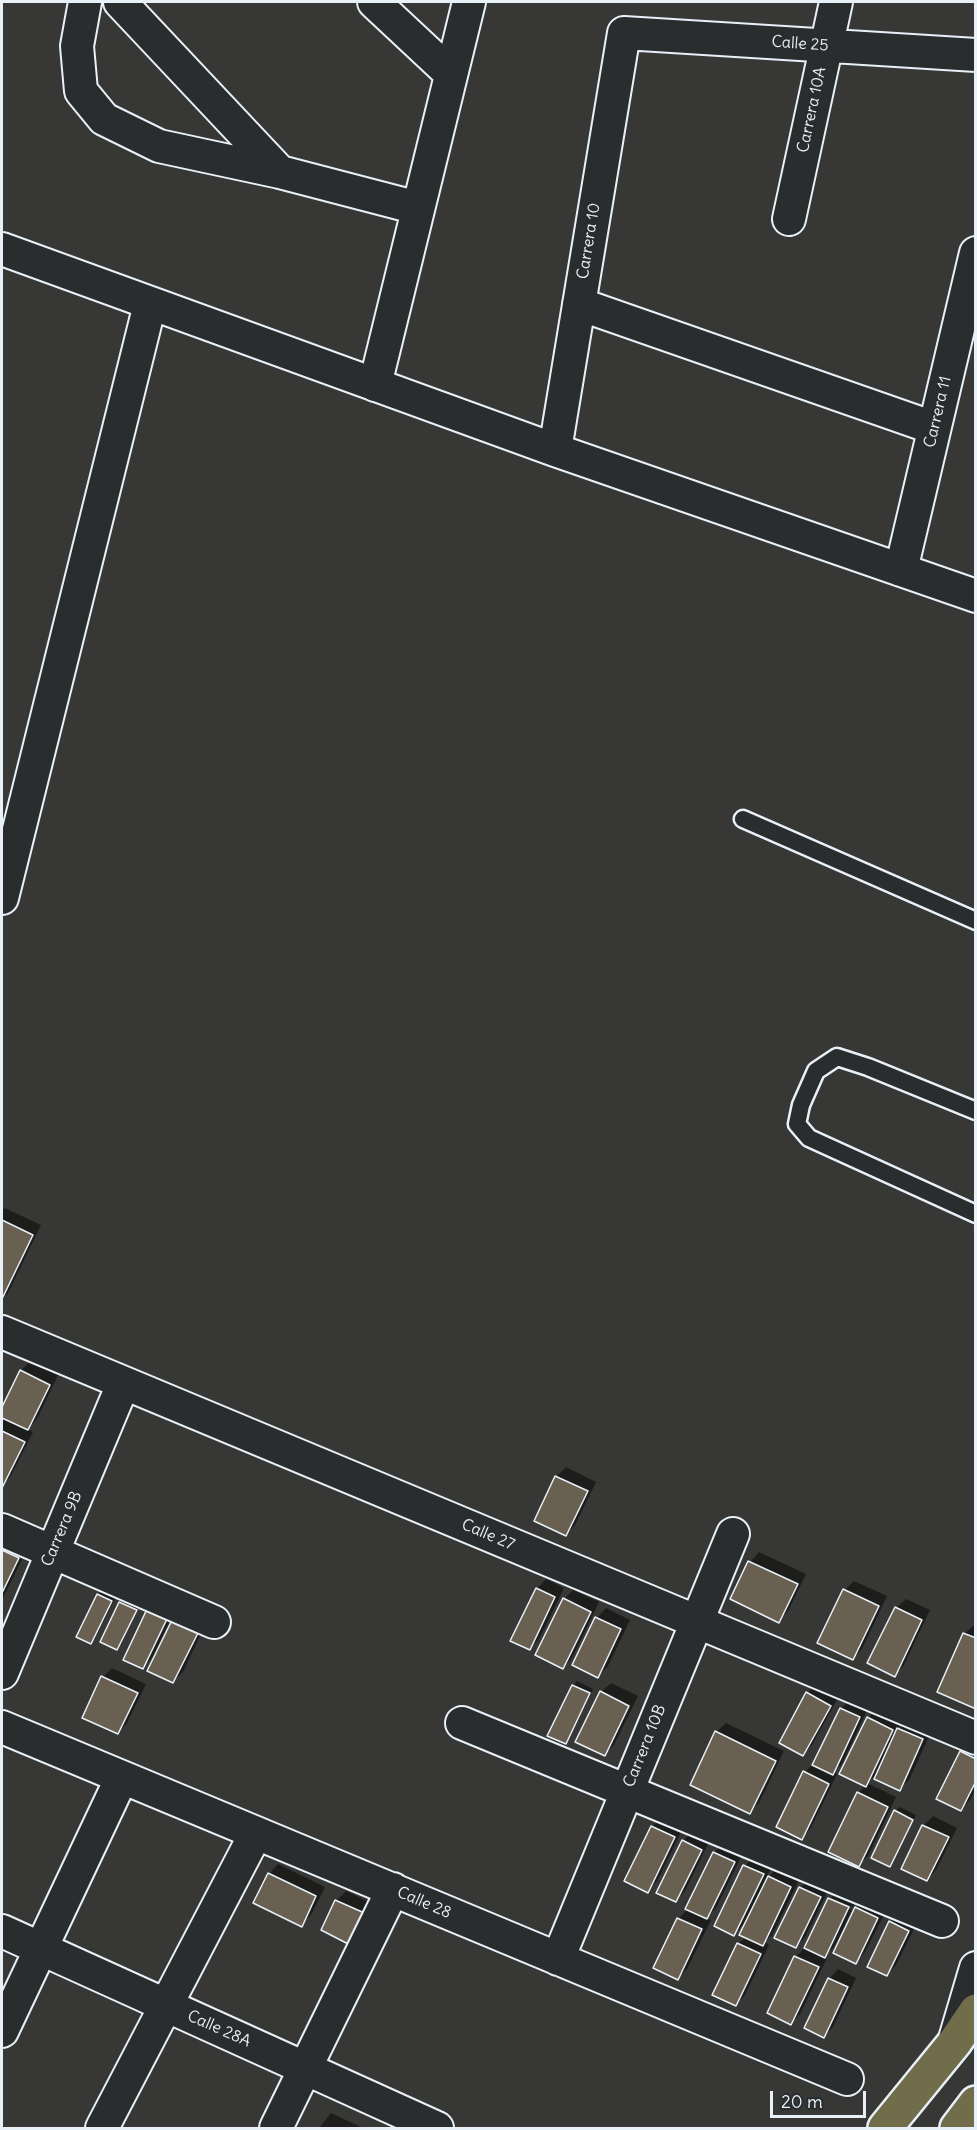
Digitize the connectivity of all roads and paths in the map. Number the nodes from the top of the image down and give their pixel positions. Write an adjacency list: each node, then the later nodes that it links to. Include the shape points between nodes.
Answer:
1 (85, 2): 10 (street, via 77,46 81,91 104,119 159,146)
2 (120, 2): 10 (street)
3 (374, 2): 9 (street)
4 (469, 2): 9 (street)
5 (836, 2): 7 (street, Carrera 10A)
6 (624, 33): 7 (street, Calle 25); 16 (street, Carrera 10)
7 (826, 46): 8 (street, Calle 25); 12 (street, Carrera 10A)
8 (975, 55)
9 (451, 74): 11 (street)
10 (280, 172): 11 (street)
11 (418, 208): 17 (street)
12 (789, 219)
13 (2, 249): 15 (street)
14 (975, 253): 18 (street, Carrera 11)
15 (150, 304): 17 (street); 23 (street)
16 (579, 304): 18 (street); 19 (street, Carrera 10)
17 (375, 385): 19 (street)
18 (934, 428): 20 (street, Carrera 11)
19 (555, 450): 20 (street)
20 (901, 570): 21 (street)
21 (975, 596)
22 (743, 819): 24 (lane)
23 (2, 898)
24 (975, 921)
25 (975, 1111): 26 (lane, via 837,1057 816,1071 797,1124 809,1138)
26 (975, 1214)
27 (2, 1332): 28 (street, Calle 27)
28 (123, 1384): 31 (street, Carrera 9B); 33 (street, Calle 27)
29 (2, 1530): 31 (street)
30 (733, 1534): 33 (street, Carrera 10B)
31 (52, 1552): 32 (street); 34 (street, Carrera 9B)
32 (214, 1622)
33 (697, 1622): 37 (street, Calle 27); 39 (street, Carrera 10B)
34 (2, 1673)
35 (462, 1722): 39 (street)
36 (2, 1727): 38 (street, Calle 28)
37 (975, 1738)
38 (122, 1777): 40 (street, Calle 28); 44 (street)
39 (627, 1791): 42 (street); 45 (street, Carrera 10B)
40 (256, 1833): 41 (street, Calle 28); 47 (street)
41 (393, 1889): 45 (street, Calle 28); 51 (street)
42 (942, 1921)
43 (2, 1930): 44 (street, Calle 28A)
44 (40, 1948): 47 (street, Calle 28A); 49 (street)
45 (558, 1959): 52 (street, Calle 28)
46 (975, 1968): 50 (street)
47 (166, 2005): 51 (street, Calle 28A); 54 (street)
48 (975, 2011): 50 (main road)
49 (2, 2031)
50 (955, 2042): 57 (main road)
51 (306, 2068): 55 (street); 56 (street, Calle 28A)
52 (847, 2079)
53 (975, 2103): 58 (main road)
54 (102, 2128)
55 (276, 2128)
56 (437, 2128)
57 (885, 2128)
58 (957, 2128)

